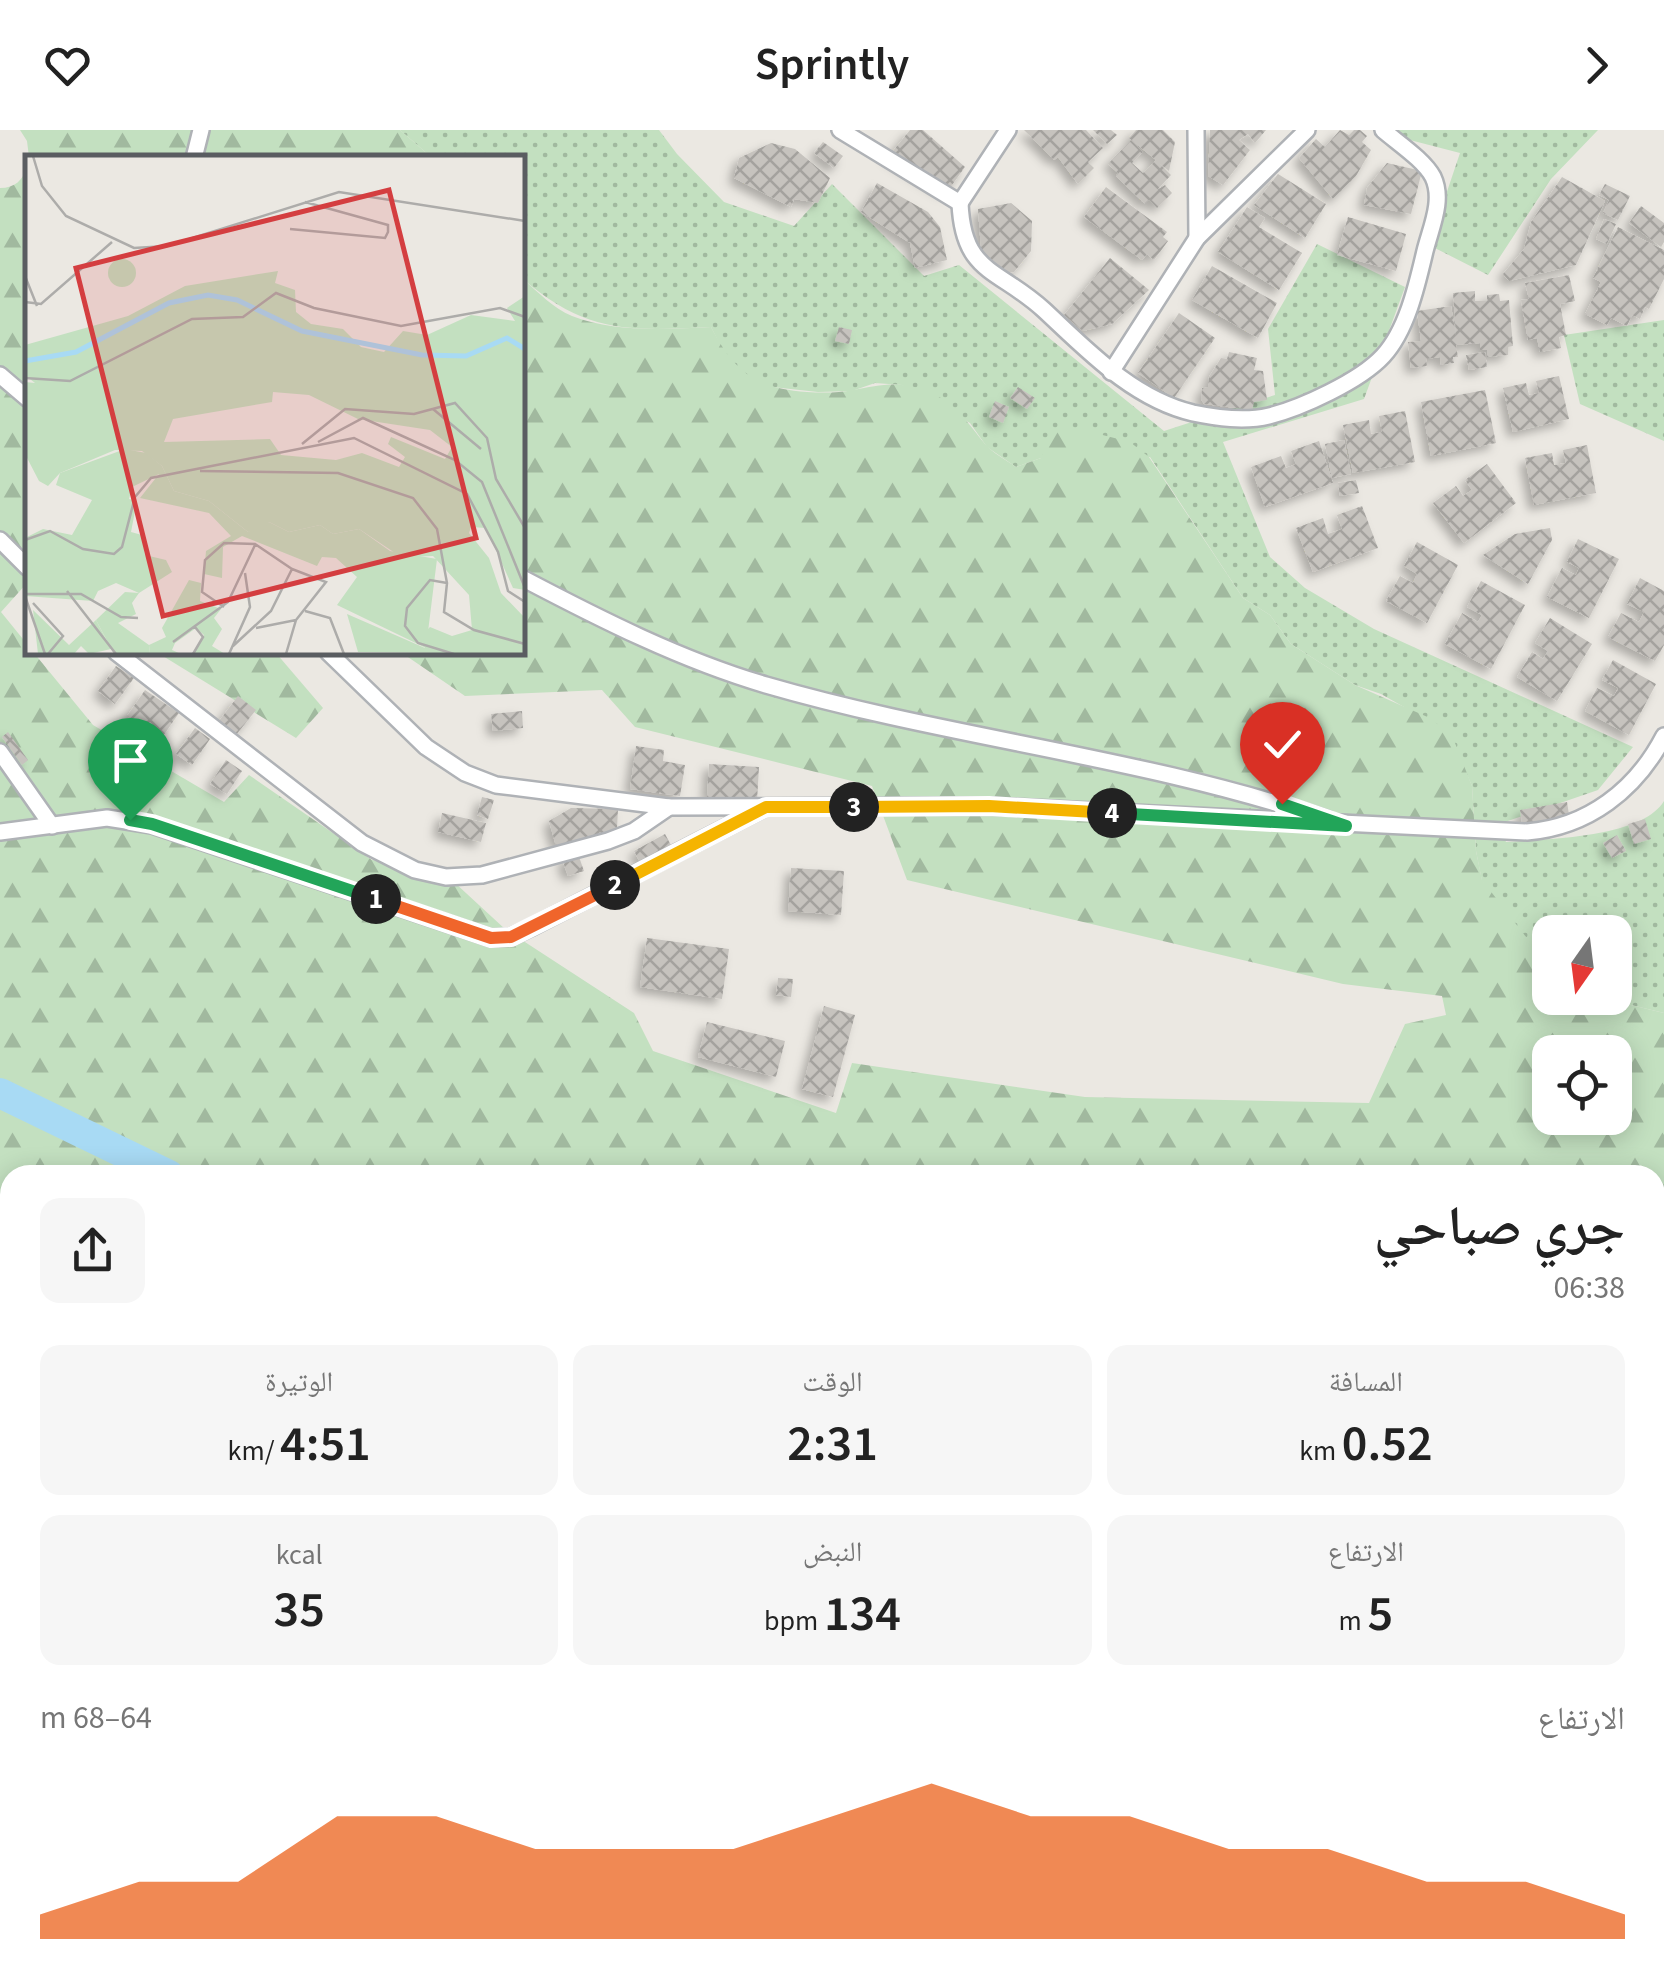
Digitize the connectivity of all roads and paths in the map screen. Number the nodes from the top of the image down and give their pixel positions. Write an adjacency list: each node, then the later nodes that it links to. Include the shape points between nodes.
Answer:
1 (200, 130): 7 (street)
2 (840, 130): 8 (street)
3 (1008, 130): 8 (street)
4 (1196, 130): 9 (street)
5 (1306, 130): 9 (street)
6 (1383, 130): 10 (street, via 1432,174 1439,197 1399,332 1383,356 1323,394 1268,416 1228,419 1188,412)
7 (195, 155)
8 (960, 203): 10 (street, via 962,232 975,259 1037,304)
9 (1196, 238): 10 (street)
10 (1111, 372)
11 (0, 375): 12 (street)
12 (25, 396)
13 (0, 540): 14 (street)
14 (25, 565)
15 (525, 580): 23 (street, via 610,625 762,684 1174,774)
16 (120, 655): 20 (street, via 362,843 414,870 446,877 482,874 608,841)
17 (331, 655): 20 (street, via 426,747 482,781)
18 (1664, 736): 23 (street, via 1622,792 1565,827 1527,832)
19 (0, 752): 22 (street)
20 (669, 806): 21 (street)
21 (766, 807): 22 (street, via 521,933 491,938 152,824 107,818); 23 (street, via 989,806)
22 (52, 826): 24 (street)
23 (1346, 826)
24 (0, 832)

